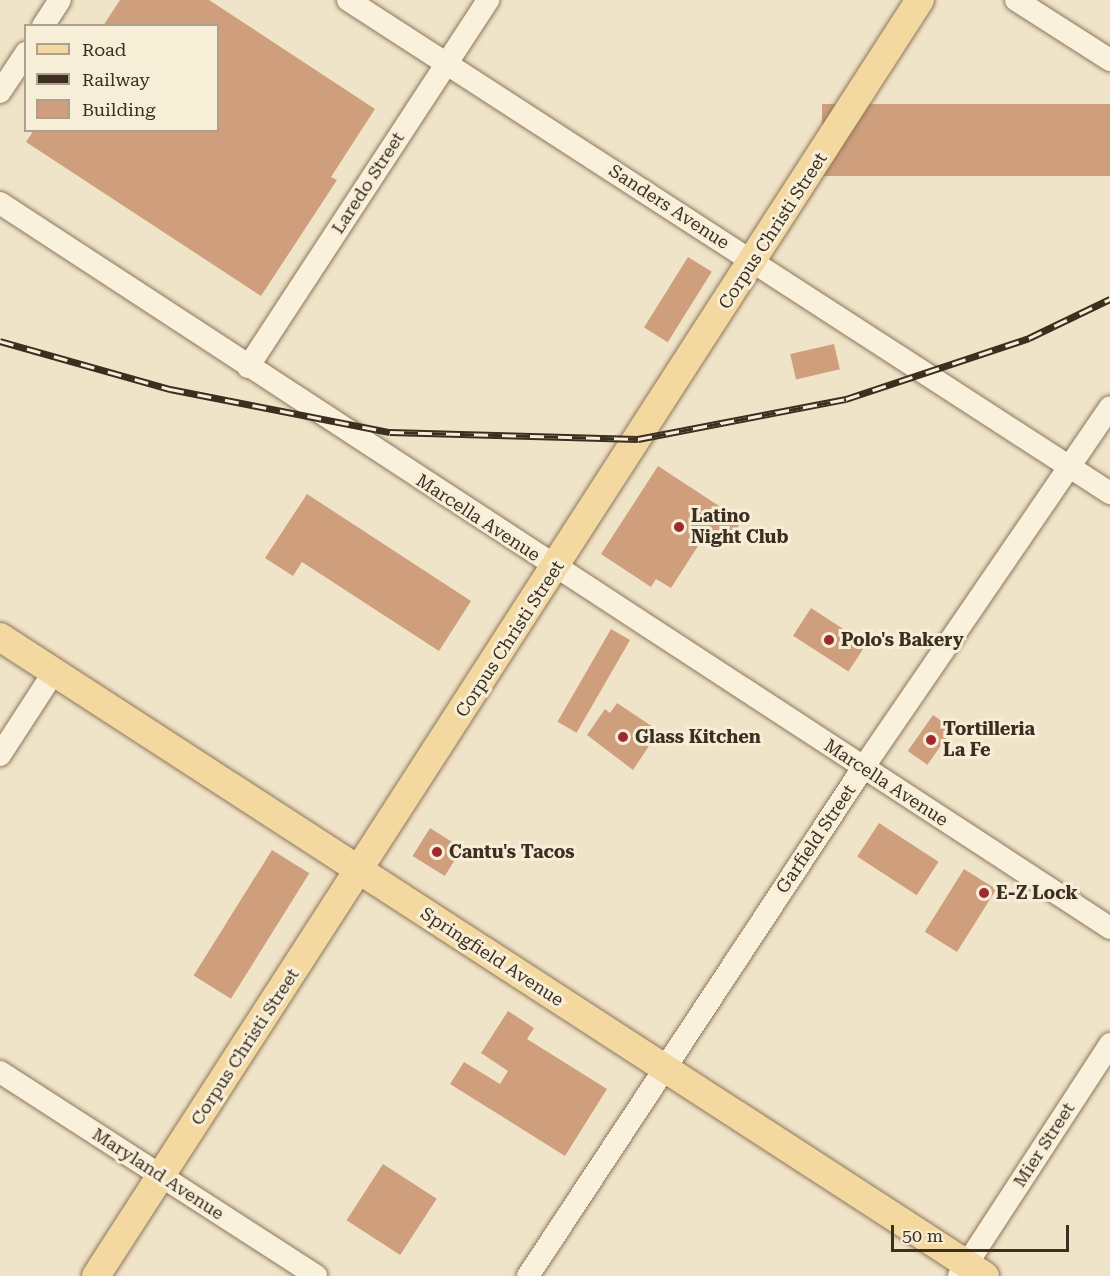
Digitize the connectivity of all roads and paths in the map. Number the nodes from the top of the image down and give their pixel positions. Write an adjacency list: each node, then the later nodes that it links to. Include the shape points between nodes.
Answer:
1 (60, 0): 6 (street)
2 (348, 0): 9 (street, Sanders Avenue)
3 (488, 0): 9 (street, Laredo Street)
4 (920, 0): 12 (main road, Corpus Christi Street)
5 (1016, 0): 8 (street)
6 (45, 24)
7 (24, 56): 10 (street)
8 (1110, 60)
9 (447, 63): 12 (street, Sanders Avenue); 13 (street, Laredo Street)
10 (0, 92)
11 (0, 203): 13 (street, Marcella Avenue)
12 (754, 262): 15 (street, Sanders Avenue); 17 (main road, Corpus Christi Street)
13 (248, 367): 17 (street, Marcella Avenue)
14 (1110, 407): 15 (street, Garfield Street)
15 (1069, 467): 16 (street, Sanders Avenue); 21 (street, Garfield Street)
16 (1110, 493)
17 (556, 569): 21 (street, Marcella Avenue); 22 (main road, Corpus Christi Street)
18 (0, 637): 19 (main road, Springfield Avenue)
19 (54, 672): 20 (street); 22 (main road, Springfield Avenue)
20 (0, 755)
21 (863, 768): 23 (street, Marcella Avenue); 25 (street, Garfield Street)
22 (360, 870): 25 (main road, Springfield Avenue); 27 (main road, Corpus Christi Street)
23 (1110, 928)
24 (1110, 1044): 28 (street, Mier Street)
25 (663, 1068): 28 (main road, Springfield Avenue); 31 (street, Garfield Street)
26 (0, 1072): 27 (street, Maryland Avenue)
27 (161, 1176): 29 (main road, Corpus Christi Street); 30 (street, Maryland Avenue)
28 (970, 1272)
29 (96, 1276)
30 (316, 1276)
31 (528, 1276)

